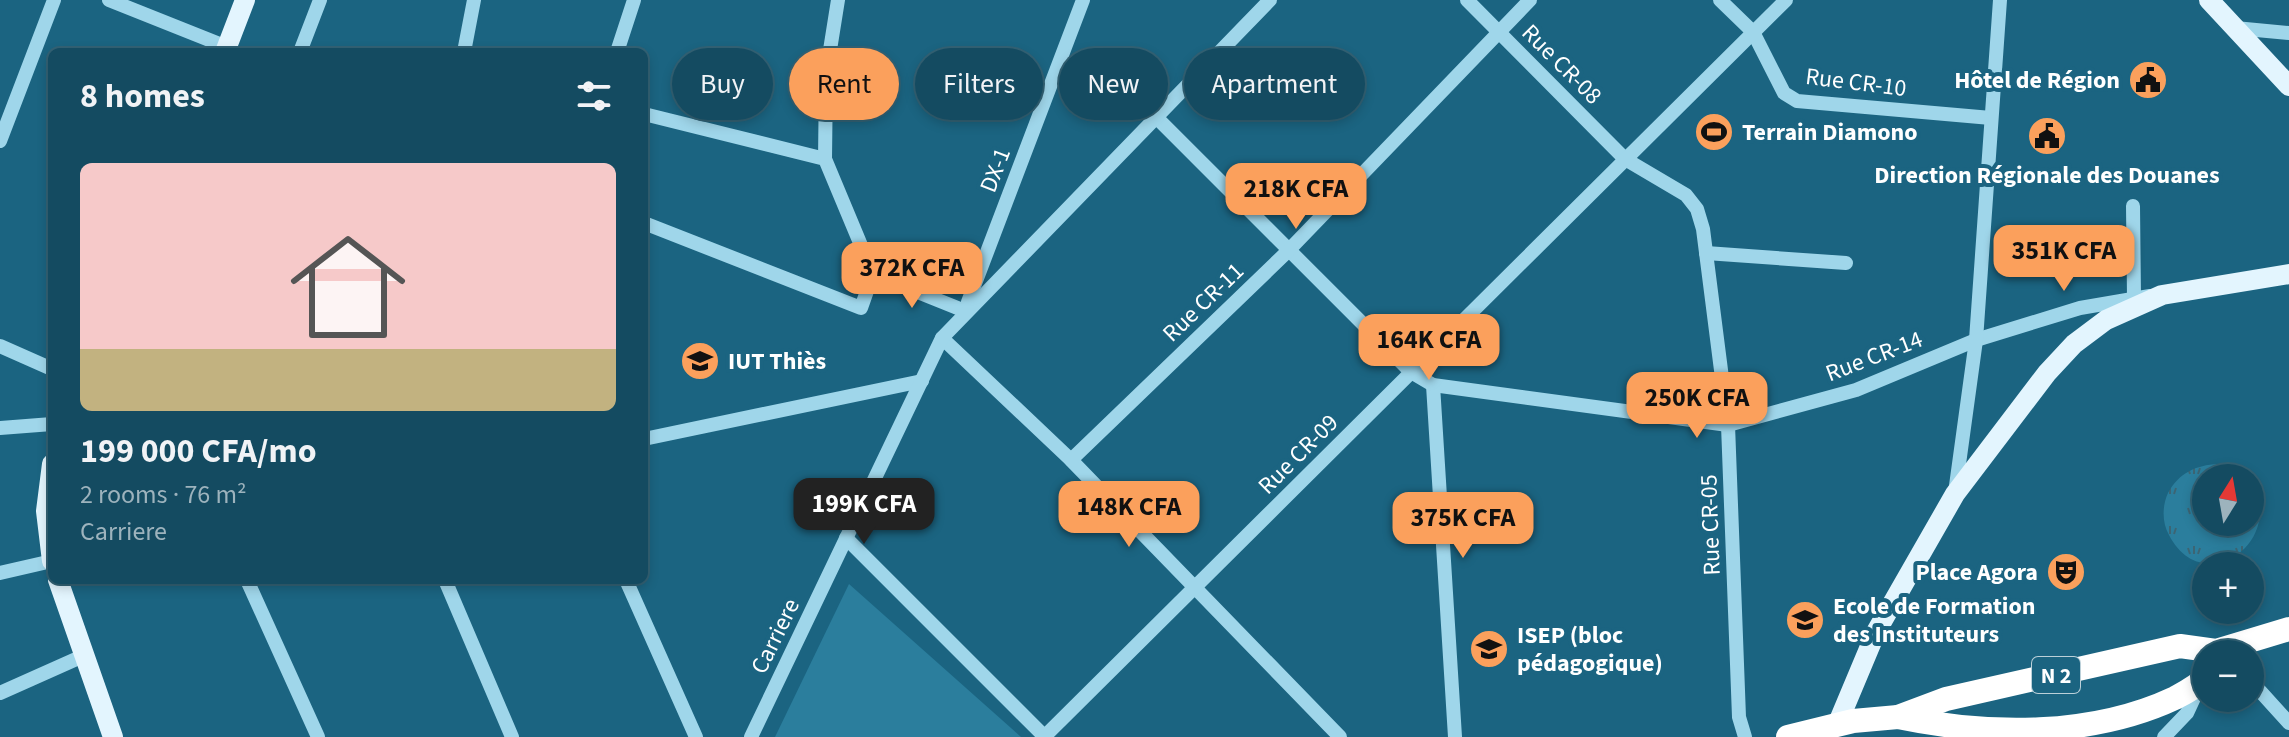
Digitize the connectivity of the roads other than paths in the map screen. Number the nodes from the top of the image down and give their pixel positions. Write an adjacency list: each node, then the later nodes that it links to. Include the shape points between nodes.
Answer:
1 (54, 0): 31 (street)
2 (109, 0): 20 (street)
3 (245, 0): 21 (main road)
4 (320, 0): 22 (street)
5 (474, 0): 23 (street)
6 (634, 0): 24 (street)
7 (838, 0): 32 (street, via 826,75)
8 (1083, 0): 43 (street, DX-1)
9 (1270, 0): 26 (street, Carriere)
10 (1467, 0): 17 (street, Rue CR-08)
11 (1530, 0): 17 (street, Rue CR-11)
12 (1720, 0): 18 (street, Rue CR-10)
13 (1786, 0): 18 (street, Rue CR-09)
14 (2000, 0): 28 (street)
15 (2209, 0): 16 (main road)
16 (2235, 28): 19 (street); 25 (main road)
17 (1499, 32): 33 (street, Rue CR-08); 36 (street, Rue CR-11)
18 (1753, 32): 28 (street, Rue CR-10, via 1784,93 1797,101); 33 (street, Rue CR-09)
19 (2289, 33)
20 (224, 48)
21 (226, 48)
22 (302, 48)
23 (465, 48)
24 (618, 48)
25 (2289, 86)
26 (1168, 103)
27 (648, 115): 32 (street)
28 (1991, 118): 45 (street)
29 (1151, 120): 43 (street, Carriere)
30 (1159, 120): 36 (street, Rue CR-14)
31 (0, 141)
32 (825, 159): 39 (street)
33 (1625, 159): 37 (street, Rue CR-05, via 1686,195 1697,209); 48 (street, Rue CR-09)
34 (2133, 206): 42 (street)
35 (648, 225): 39 (street, via 861,308)
36 (1288, 251): 48 (street, Rue CR-14); 55 (street, Rue CR-11)
37 (1706, 253): 38 (street); 52 (street, Rue CR-05)
38 (1846, 263)
39 (873, 274): 43 (street)
40 (2289, 274): 41 (main road)
41 (2162, 295): 42 (street, Rue CR-14); 56 (main road, via 2106,320 2074,344)
42 (2134, 297): 45 (street, Rue CR-14)
43 (965, 311): 44 (street, Carriere)
44 (942, 338): 49 (street, Carriere); 55 (street)
45 (1976, 340): 52 (street, Rue CR-14, via 1856,390); 56 (street)
46 (0, 346): 47 (street)
47 (48, 367)
48 (1411, 372): 50 (street, Rue CR-14); 68 (street, Rue CR-09)
49 (922, 381): 54 (street); 59 (street, Carriere)
50 (1433, 385): 52 (street, Rue CR-14); 87 (street)
51 (48, 424): 53 (street)
52 (1728, 425): 88 (street, Rue CR-05, via 1739,717)
53 (0, 428)
54 (648, 438)
55 (1071, 460): 68 (street)
56 (1955, 494): 79 (main road, via 1876,632)
57 (48, 495): 58 (main road)
58 (48, 528)
59 (846, 538): 84 (street, Carriere); 85 (street)
60 (48, 562): 62 (street)
61 (0, 565): 62 (street)
62 (20, 569): 63 (street)
63 (0, 573)
64 (59, 584): 72 (main road)
65 (249, 584): 81 (street)
66 (447, 584): 82 (street)
67 (628, 584): 83 (street)
68 (1193, 589): 85 (street, Rue CR-09); 86 (street)
69 (2289, 629): 70 (highway, N 2)
70 (2256, 640)
71 (2192, 648): 77 (highway, N 2, via 2180,646 1946,699)
72 (83, 656): 74 (street); 80 (main road)
73 (2192, 686): 77 (highway, N 2, via 2134,719 2108,727 1993,732)
74 (0, 693)
75 (2264, 695): 78 (street)
76 (2192, 703): 90 (street)
77 (1898, 717): 79 (highway, N 2)
78 (2289, 723)
79 (1837, 731): 89 (highway, N 2)
80 (113, 737)
81 (318, 737)
82 (512, 737)
83 (696, 737)
84 (751, 737)
85 (1045, 737)
86 (1340, 737)
87 (1455, 737)
88 (1745, 737)
89 (1788, 737)
90 (2164, 737)

